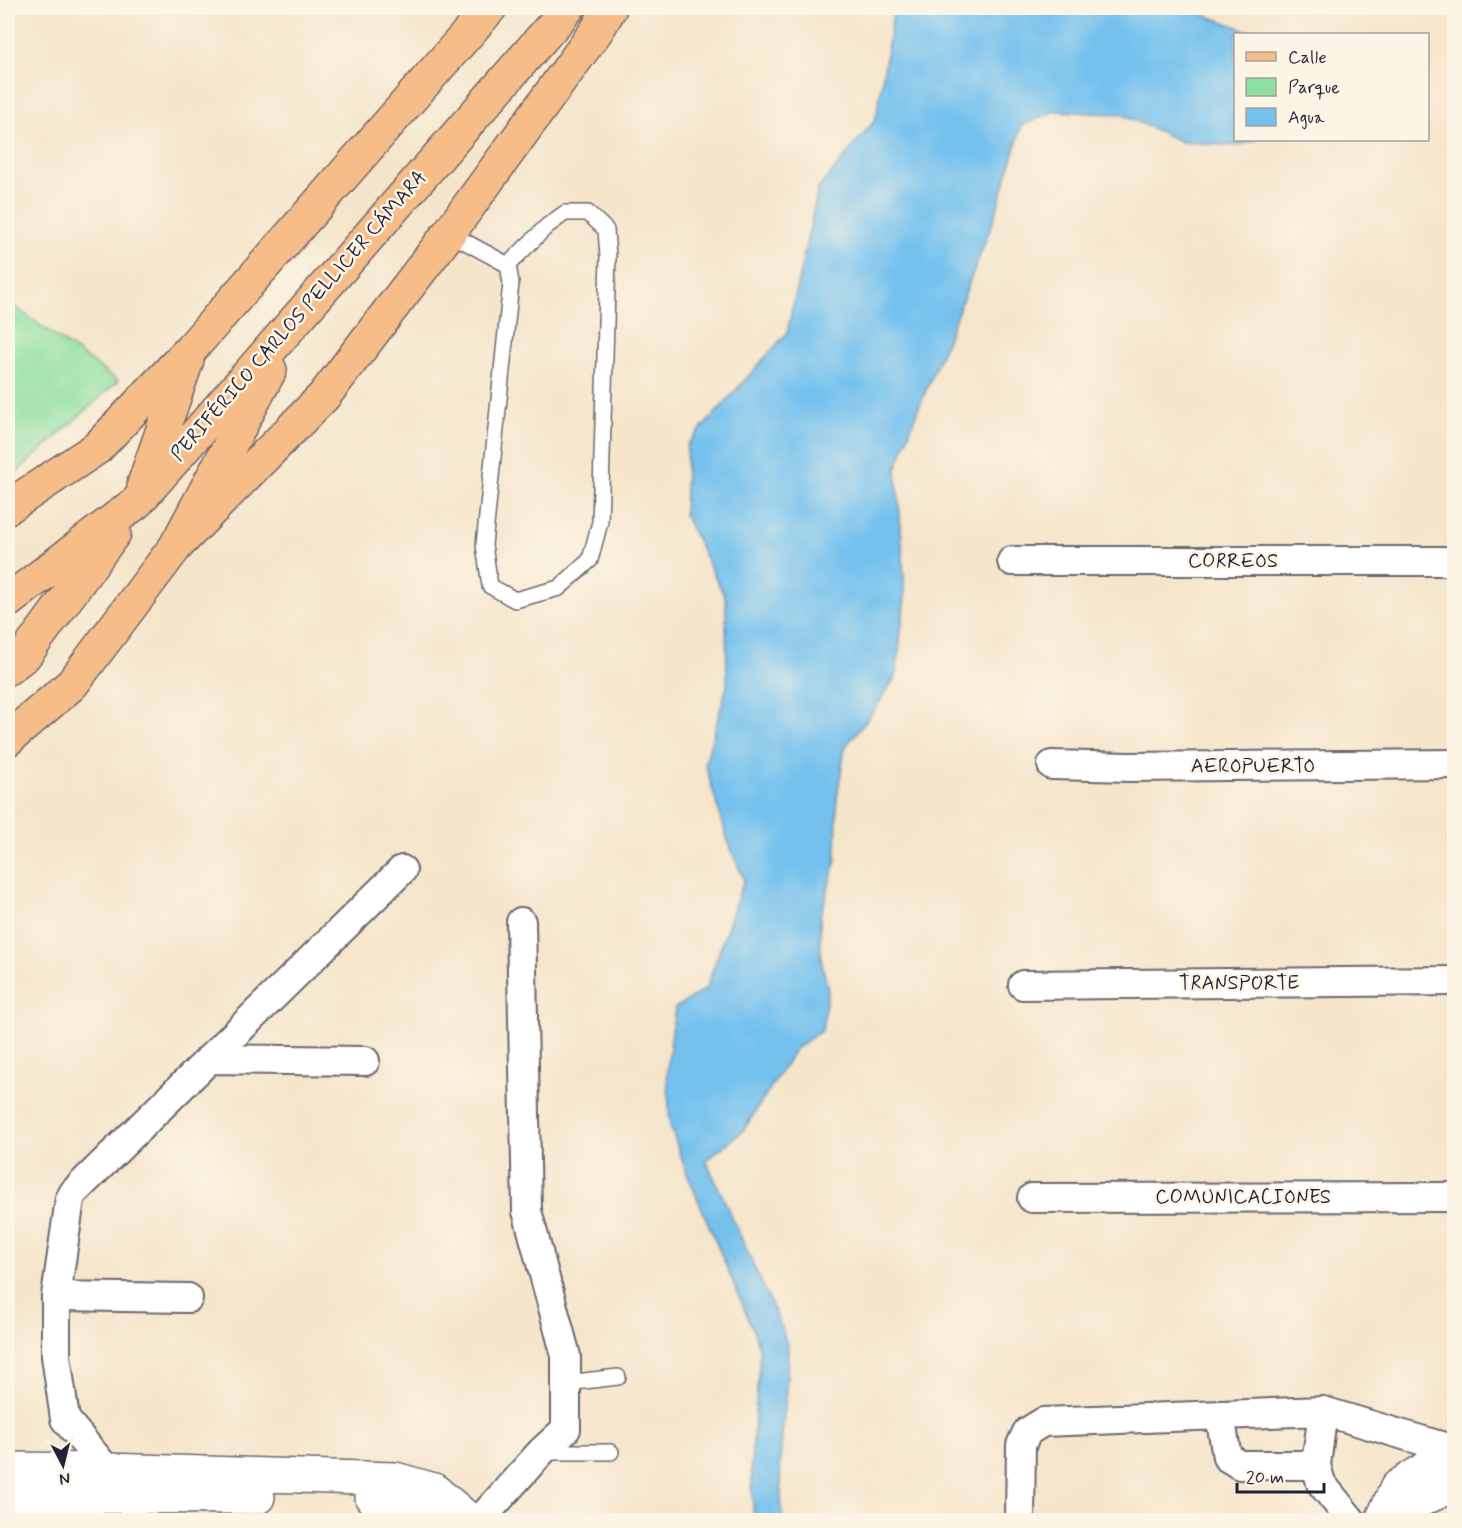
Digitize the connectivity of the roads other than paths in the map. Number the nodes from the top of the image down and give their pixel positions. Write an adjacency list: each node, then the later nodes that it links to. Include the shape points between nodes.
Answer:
1 (490, 8): 7 (main road)
2 (568, 8): 6 (main road, PERIFÉRICO CARLOS PELLICER CÁMARA)
3 (610, 8): 4 (main road)
4 (449, 233): 5 (lane); 10 (main road, via 324,396)
5 (508, 265): 5 (lane, via 565,213 588,213 606,230 609,257 600,522 591,560 559,588 515,600 490,586 484,545 511,283)
6 (298, 317): 8 (main road, PERIFÉRICO CARLOS PELLICER CÁMARA); 10 (main road)
7 (190, 350): 8 (main road); 9 (main road, via 97,448)
8 (137, 502): 13 (main road, PERIFÉRICO CARLOS PELLICER CÁMARA); 14 (main road, via 26,655)
9 (8, 507)
10 (176, 546): 15 (main road, via 72,684)
11 (1012, 561): 12 (street, CORREOS)
12 (1455, 561)
13 (8, 601)
14 (8, 668)
15 (8, 739)
16 (1052, 765): 17 (street, AEROPUERTO)
17 (1455, 765)
18 (402, 870): 22 (street)
19 (521, 922): 29 (street, via 527,1210 566,1356)
20 (1455, 981): 21 (street, TRANSPORTE)
21 (1023, 985)
22 (209, 1059): 23 (street); 26 (street, via 74,1192)
23 (364, 1060)
24 (1455, 1197): 25 (street, COMUNICACIONES)
25 (1032, 1198)
26 (56, 1296): 27 (street); 38 (street, via 56,1356 65,1419)
27 (188, 1298)
28 (618, 1377): 29 (lane)
29 (567, 1383): 33 (street, via 566,1429)
30 (1323, 1411): 31 (street); 32 (street); 36 (street)
31 (1220, 1415): 36 (street, via 1227,1456 1239,1465); 44 (street, via 1043,1422 1027,1432 1021,1445)
32 (1455, 1450)
33 (541, 1452): 34 (lane); 43 (street)
34 (611, 1452)
35 (1455, 1458): 46 (street, via 1434,1462 1397,1487)
36 (1316, 1465): 45 (street, via 1321,1483)
37 (8, 1469): 38 (street)
38 (107, 1470): 42 (street, via 395,1479 434,1490)
39 (1455, 1485): 47 (street, via 1416,1502)
40 (8, 1496): 41 (street, via 389,1498 420,1511)
41 (432, 1521)
42 (469, 1521)
43 (480, 1521)
44 (1020, 1521)
45 (1351, 1521)
46 (1382, 1521)
47 (1409, 1521)

